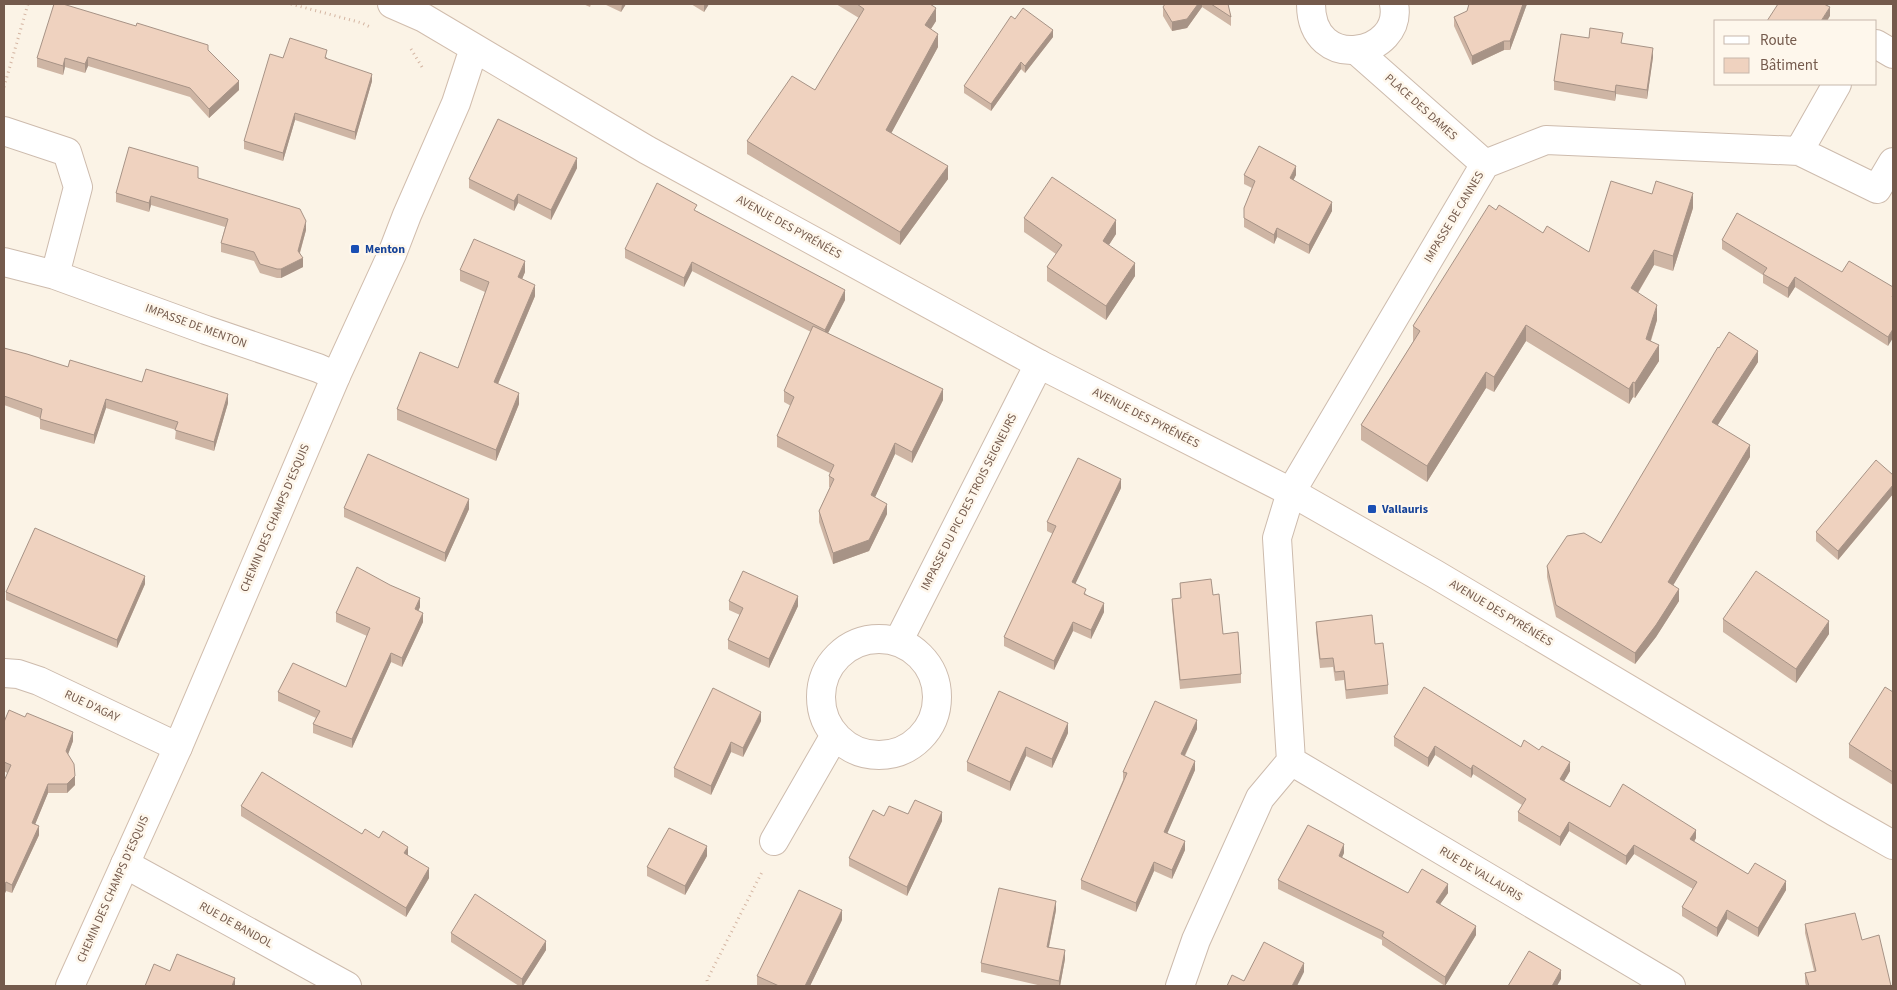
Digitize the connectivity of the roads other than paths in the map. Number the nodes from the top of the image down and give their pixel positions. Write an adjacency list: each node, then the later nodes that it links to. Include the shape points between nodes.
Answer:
1 (392, 4): 5 (street, AVENUE DES PYRÉNÉES, via 424,18)
2 (1311, 4): 6 (street, PLACE DES DAMES, via 1311,16 1327,42 1342,49)
3 (1394, 4): 6 (street, via 1392,23 1385,36 1373,46)
4 (1877, 45): 7 (street)
5 (474, 48): 15 (street, AVENUE DES PYRÉNÉES, via 647,150); 16 (street, CHEMIN DES CHAMPS D'ESQUIS, via 456,103)
6 (1357, 50): 12 (street, PLACE DES DAMES)
7 (1893, 54)
8 (1836, 85): 10 (street)
9 (4, 131): 14 (street, via 67,152 78,187)
10 (1799, 151): 11 (street, IMPASSE DE CANNES, via 1877,189); 12 (street, IMPASSE DE CANNES, via 1546,140)
11 (1893, 162)
12 (1485, 164): 17 (street, IMPASSE DE CANNES)
13 (4, 262): 14 (street, IMPASSE DE MENTON)
14 (55, 274): 16 (street, IMPASSE DE MENTON)
15 (1039, 364): 17 (street, AVENUE DES PYRÉNÉES); 18 (street, IMPASSE DU PIC DES TROIS SEIGNEURS)
16 (336, 376): 21 (street, CHEMIN DES CHAMPS D'ESQUIS)
17 (1291, 492): 22 (street, via 1277,538); 24 (street, AVENUE DES PYRÉNÉES)
18 (899, 640): 20 (street, via 857,642 832,662 820,691 822,711); 20 (street, via 920,655 936,683 937,703 925,733 910,746 894,753 874,755 851,748)
19 (4, 673): 21 (street, RUE D'AGAY, via 39,681)
20 (835, 735): 23 (street)
21 (178, 747): 25 (street, CHEMIN DES CHAMPS D'ESQUIS)
22 (1291, 761): 28 (street, via 1260,798 1196,940); 29 (street, RUE DE VALLAURIS)
23 (774, 841)
24 (1893, 845)
25 (125, 864): 26 (street, CHEMIN DES CHAMPS D'ESQUIS); 27 (street, RUE DE BANDOL)
26 (70, 986)
27 (348, 986)
28 (1180, 986)
29 (1670, 986)

